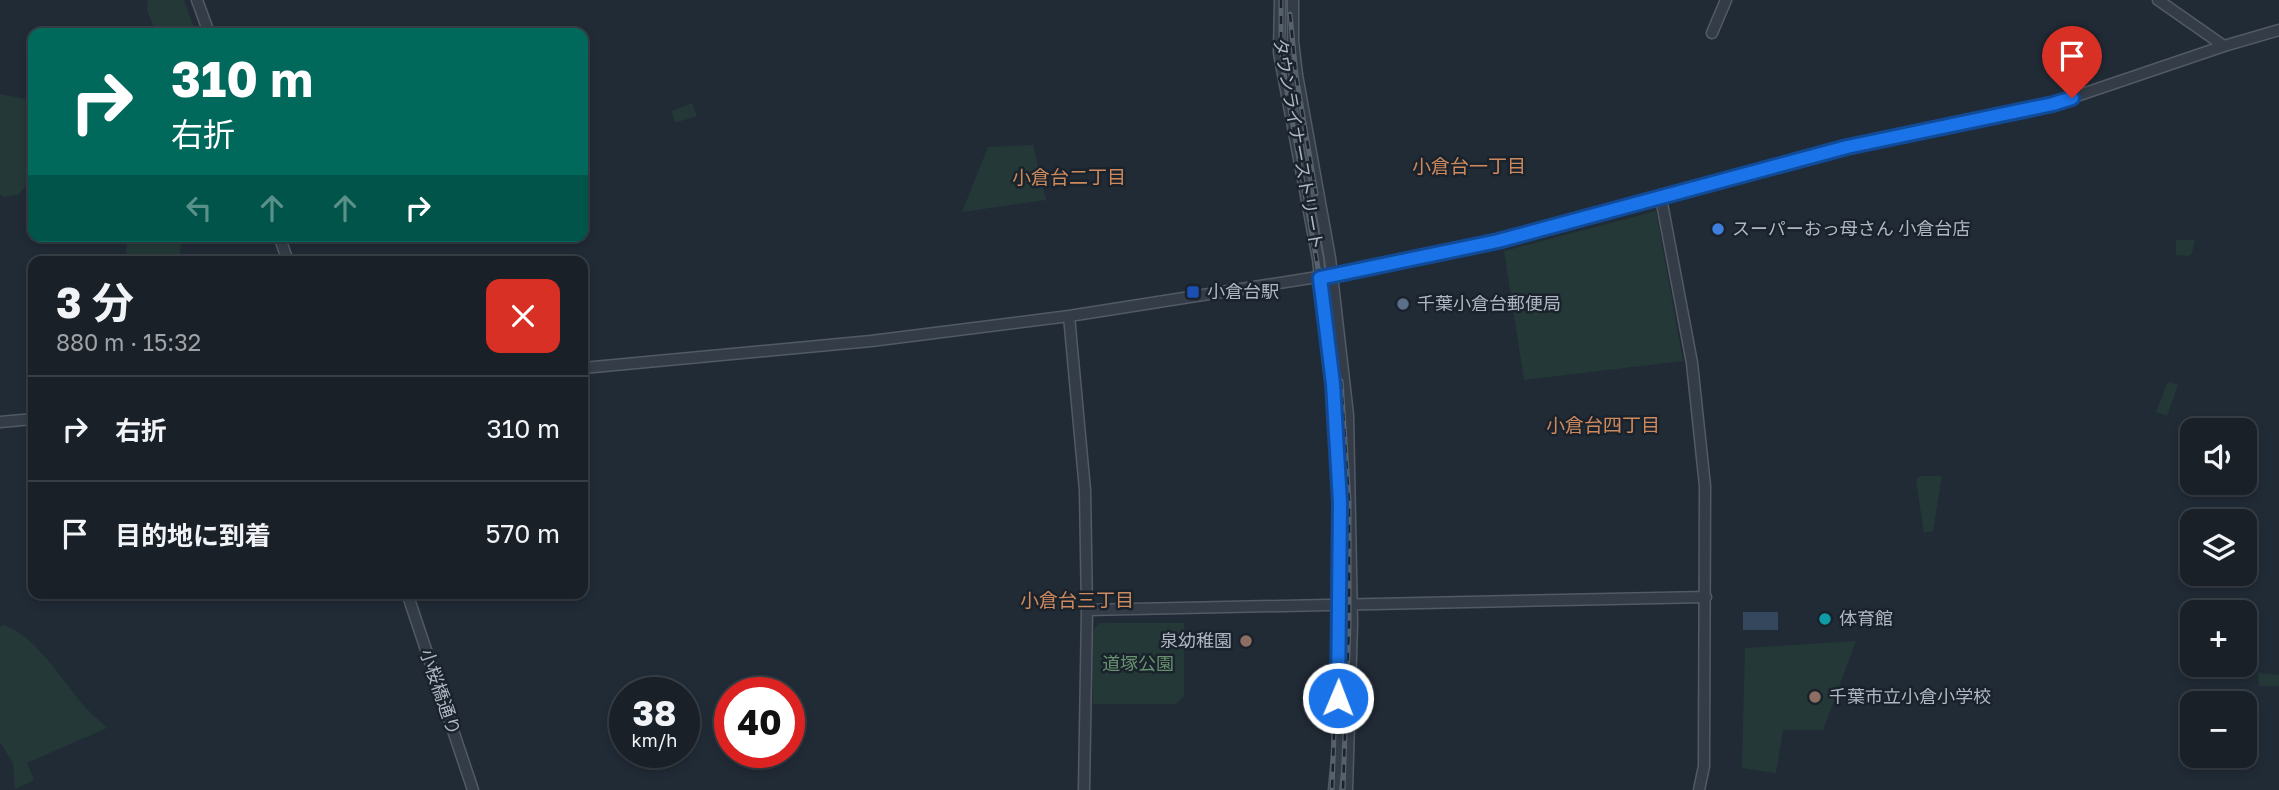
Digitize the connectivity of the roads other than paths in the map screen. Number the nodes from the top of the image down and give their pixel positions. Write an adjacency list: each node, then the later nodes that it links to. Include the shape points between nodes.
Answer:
1 (197, 0): 6 (street)
2 (1280, 0): 12 (street, タウンライナーストリート, via 1279,53)
3 (1293, 0): 11 (street, タウンライナーストリート, via 1297,75)
4 (1726, 0): 8 (street)
5 (2158, 0): 9 (street)
6 (207, 28)
7 (2279, 30): 9 (street)
8 (1712, 33)
9 (2224, 46): 10 (street, via 2053,104 1847,147)
10 (1661, 198): 11 (street, via 1498,241); 17 (street, via 1692,363 1704,486)
11 (1332, 275): 12 (street); 20 (street, タウンライナーストリート, via 1348,415)
12 (1320, 278): 13 (street); 19 (street, タウンライナーストリート, via 1340,502)
13 (1069, 316): 14 (street, via 871,341); 21 (street, via 1084,490)
14 (588, 368)
15 (28, 419): 16 (street)
16 (0, 422)
17 (1706, 597): 20 (street); 26 (street, via 1704,766)
18 (409, 599): 22 (street, 小桜橋通り)
19 (1339, 605): 20 (street); 21 (street); 24 (street, タウンライナーストリート)
20 (1352, 605): 25 (street, タウンライナーストリート)
21 (1087, 610): 23 (street)
22 (473, 790)
23 (1084, 790)
24 (1334, 790)
25 (1347, 790)
26 (1699, 790)

